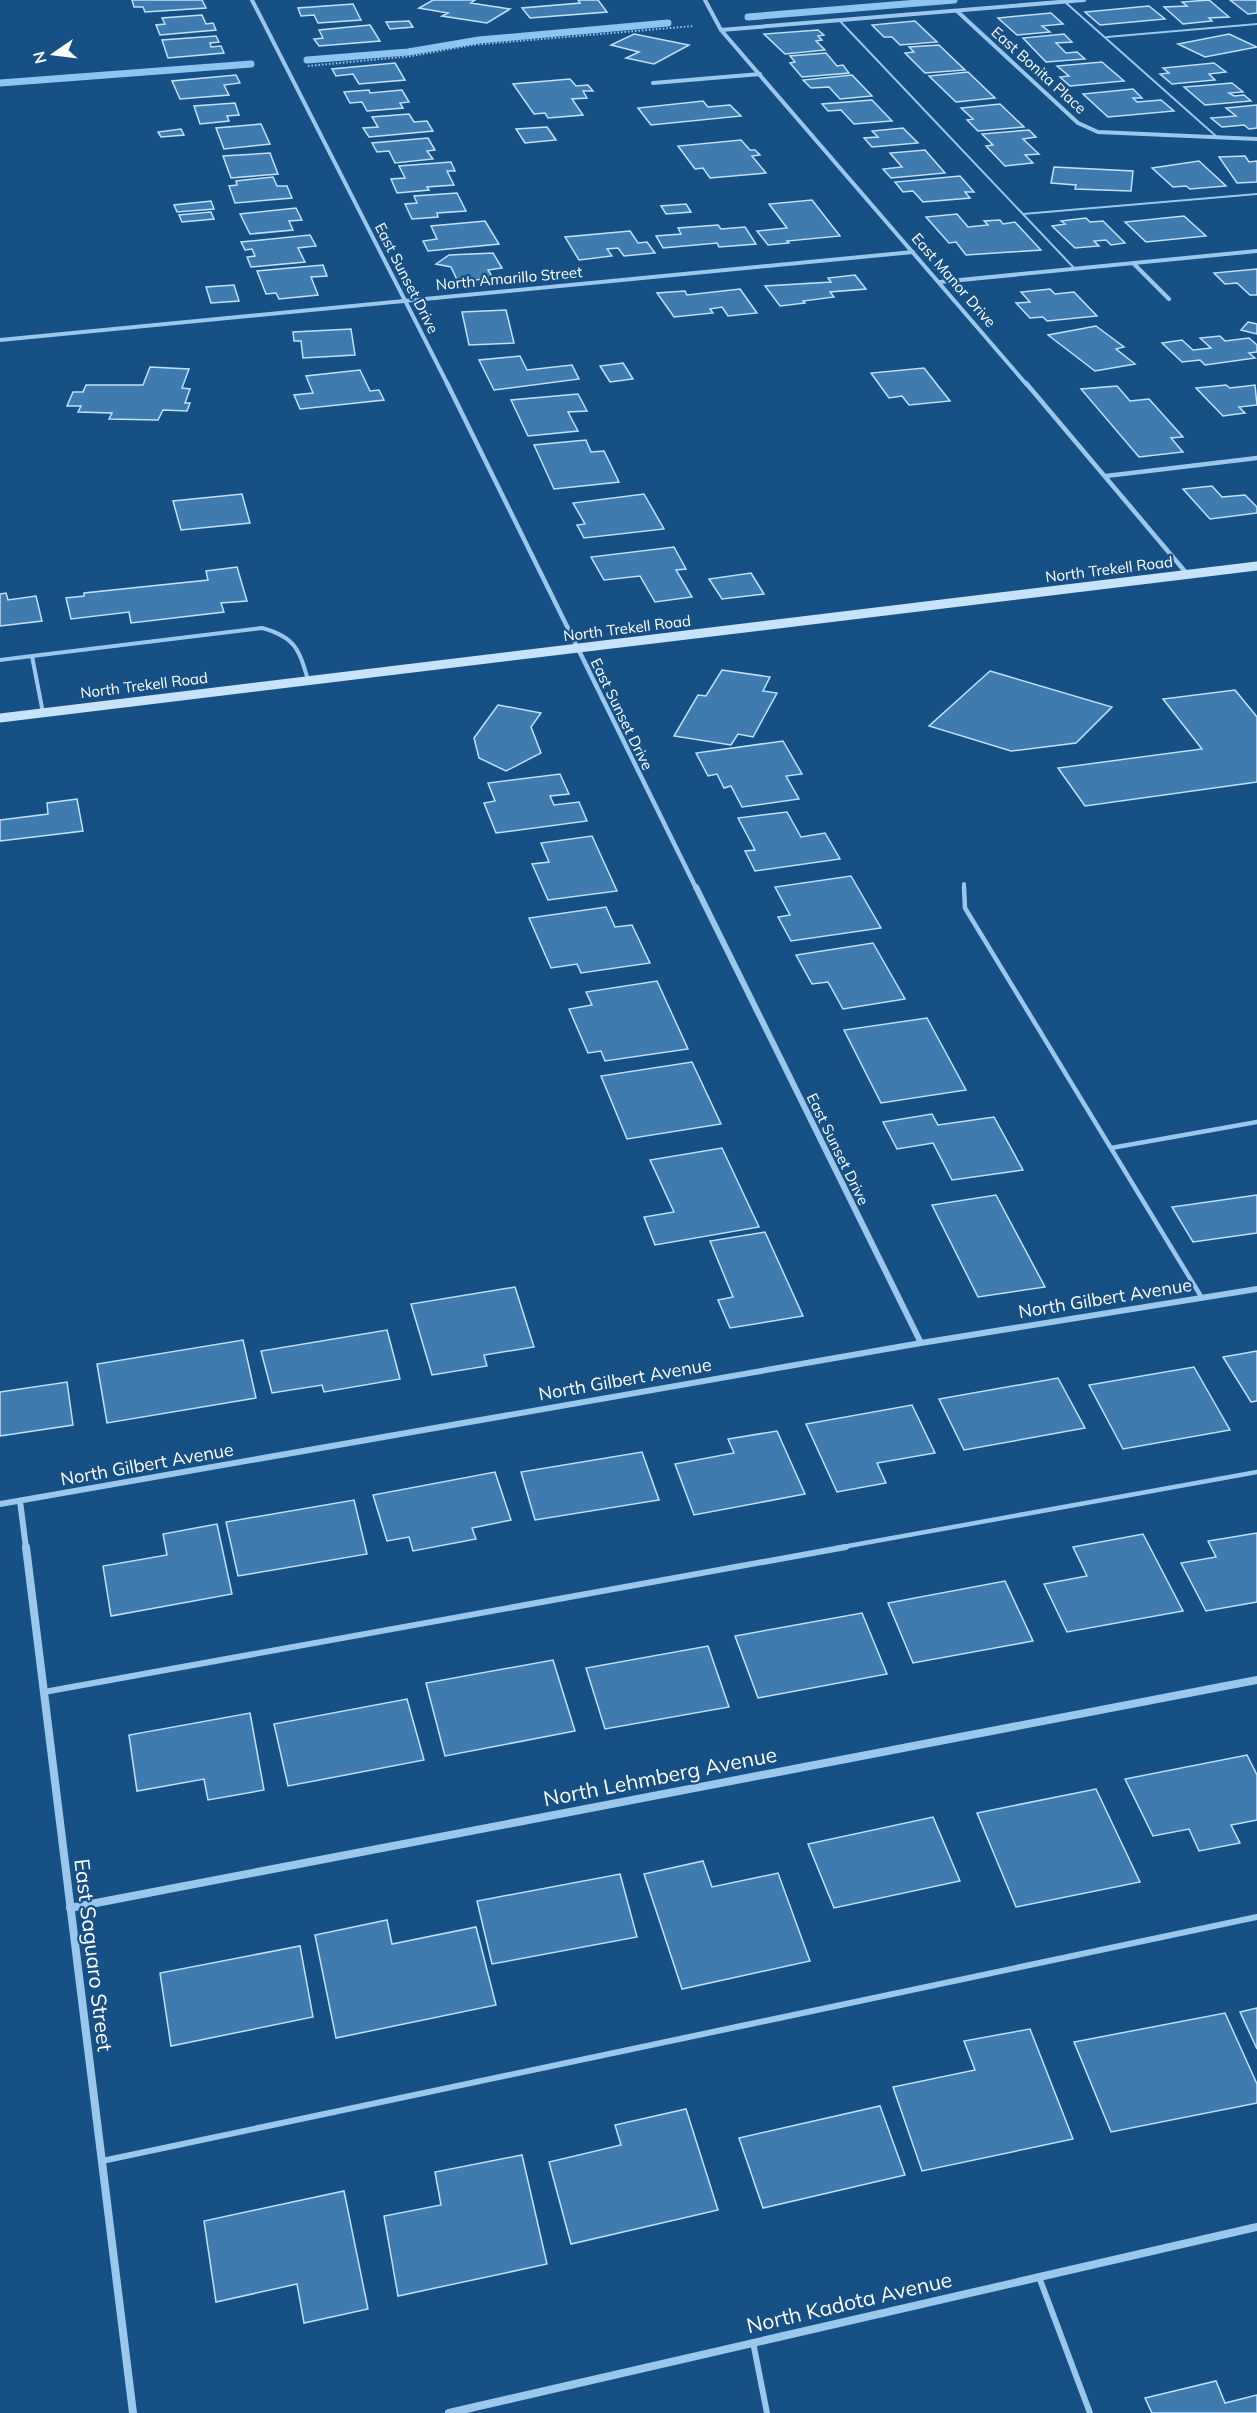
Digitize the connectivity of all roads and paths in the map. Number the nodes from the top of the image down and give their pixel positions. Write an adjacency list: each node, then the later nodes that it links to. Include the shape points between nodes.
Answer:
1 (252, 0): 11 (street, East Sunset Drive)
2 (705, 0): 7 (street, East Manor Drive)
3 (1084, 0): 4 (street)
4 (1065, 2): 5 (street); 10 (lane)
5 (957, 11): 6 (street); 14 (street, East Bonita Place, via 1078,123 1098,132)
6 (839, 20): 9 (street); 17 (lane)
7 (718, 24): 9 (street, East Manor Drive); 11 (path, via 472,45 411,57)
8 (1257, 24): 10 (lane)
9 (721, 30): 12 (street, East Manor Drive)
10 (1107, 38): 14 (lane)
11 (287, 68): 24 (street, East Sunset Drive)
12 (760, 74): 13 (street); 19 (street, East Manor Drive)
13 (653, 83)
14 (1217, 137): 15 (street, East Bonita Place)
15 (1257, 139)
16 (1257, 194): 17 (lane)
17 (1023, 214): 21 (lane)
18 (1257, 251): 20 (street)
19 (914, 252): 22 (street, East Manor Drive); 24 (street, North Amarillo Street)
20 (1134, 263): 21 (street); 23 (street)
21 (1075, 269): 22 (street)
22 (940, 282): 27 (street, East Manor Drive)
23 (1169, 299)
24 (406, 300): 25 (street, North Amarillo Street); 30 (street, East Sunset Drive)
25 (0, 340)
26 (1257, 458): 27 (street)
27 (1106, 476): 29 (street, East Manor Drive)
28 (1257, 566): 29 (main road, North Trekell Road)
29 (1188, 575): 30 (main road, North Trekell Road)
30 (576, 649): 33 (main road, North Trekell Road); 41 (street, East Sunset Drive)
31 (32, 656): 32 (lane); 33 (lane, via 262,628 293,640 302,654); 34 (lane)
32 (0, 660)
33 (308, 681): 34 (main road, North Trekell Road)
34 (43, 713): 35 (main road, North Trekell Road)
35 (0, 718)
36 (964, 884): 38 (lane, via 965,908)
37 (1257, 1122): 38 (lane)
38 (1111, 1148): 40 (lane)
39 (1257, 1289): 40 (street, North Gilbert Avenue)
40 (1202, 1298): 41 (street, North Gilbert Avenue)
41 (921, 1343): 43 (street, North Gilbert Avenue)
42 (1257, 1472): 46 (lane)
43 (20, 1501): 44 (street, North Gilbert Avenue); 46 (street, East Saguaro Street)
44 (0, 1504)
45 (1257, 1680): 47 (street, North Lehmberg Avenue)
46 (44, 1692): 47 (street, East Saguaro Street)
47 (70, 1908): 49 (street, East Saguaro Street)
48 (1257, 1917): 49 (lane)
49 (102, 2161): 53 (street, East Saguaro Street)
50 (1257, 2227): 51 (street, North Kadota Avenue)
51 (1039, 2277): 52 (street, North Kadota Avenue); 56 (lane)
52 (753, 2342): 54 (street, North Kadota Avenue); 55 (lane)
53 (133, 2413)
54 (449, 2413)
55 (767, 2413)
56 (1090, 2413)

